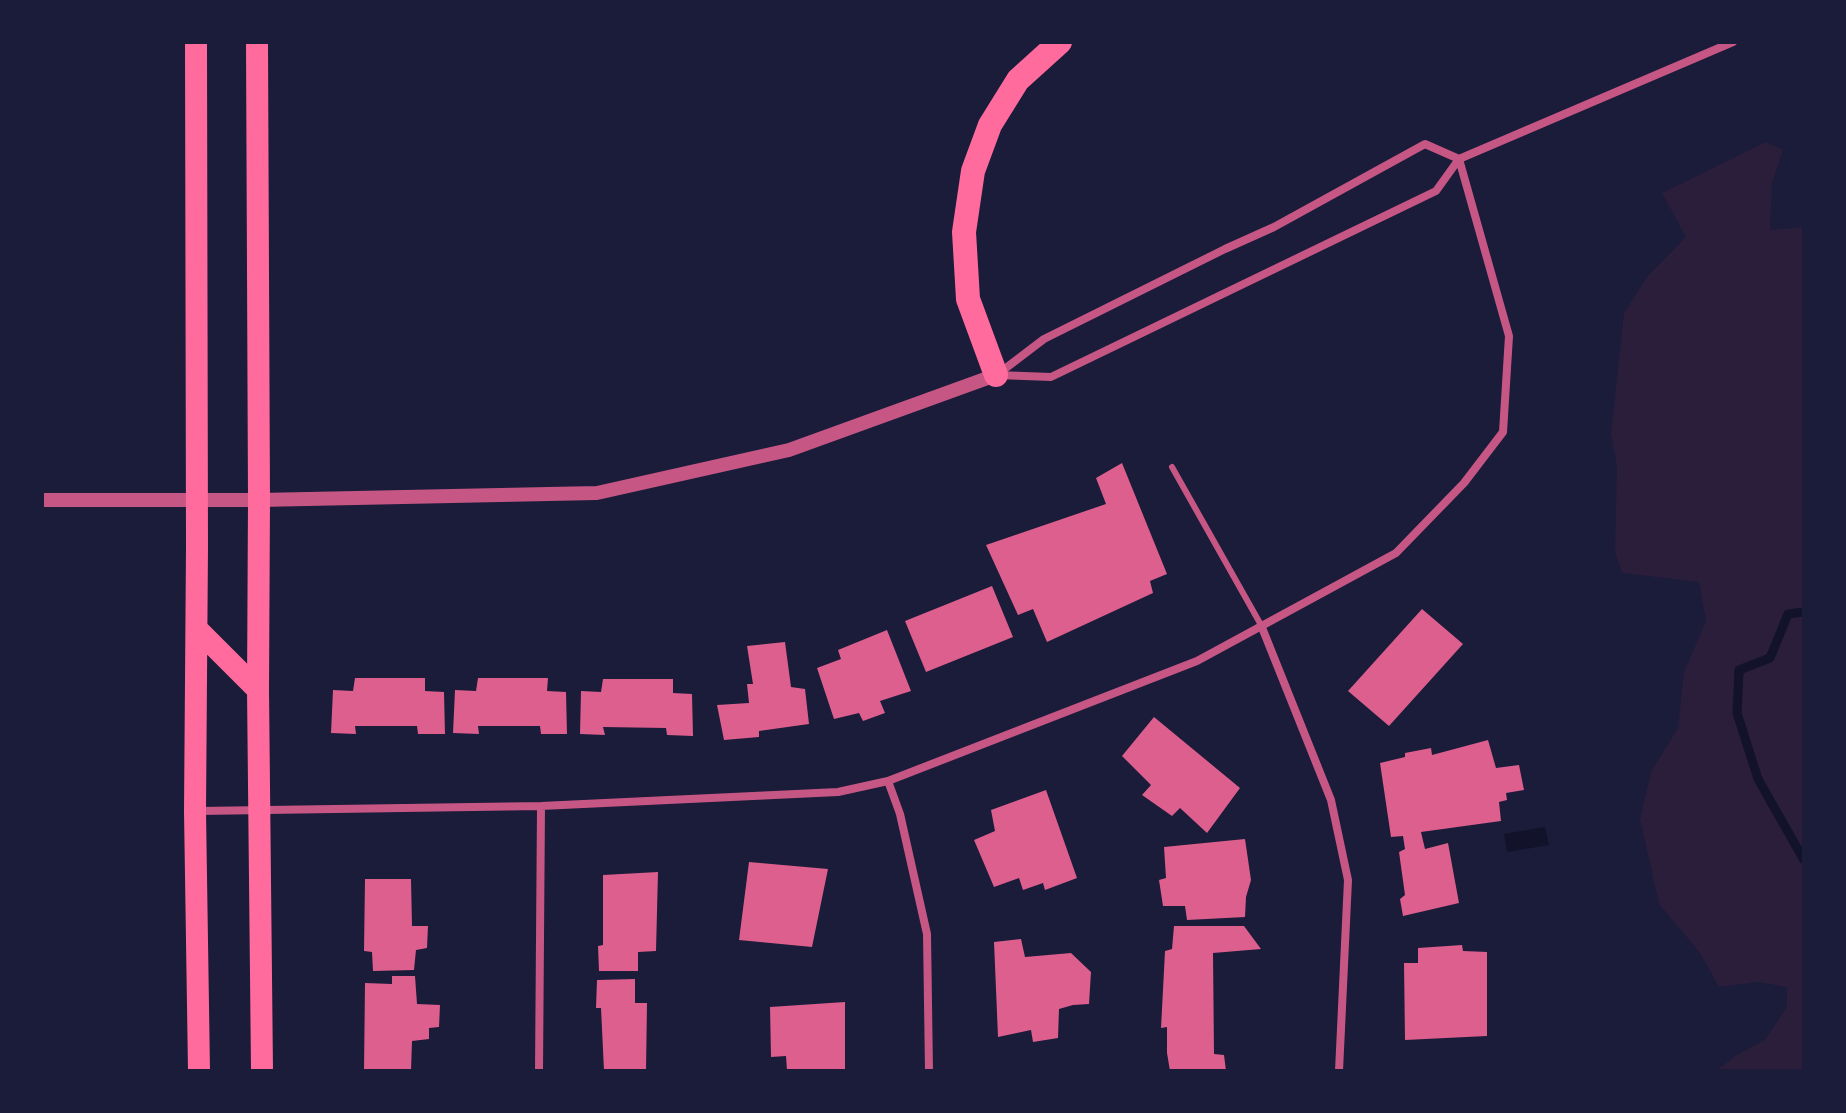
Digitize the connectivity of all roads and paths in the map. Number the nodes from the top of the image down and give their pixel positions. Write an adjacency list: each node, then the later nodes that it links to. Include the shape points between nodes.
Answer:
1 (196, 42): 9 (highway)
2 (257, 42): 10 (highway)
3 (1060, 42): 6 (highway, via 1018,80 990,125 973,171 964,232 968,299)
4 (1733, 42): 5 (street)
5 (1459, 159): 6 (street, via 1436,191 1051,377); 6 (street, via 1425,144 1274,227 1044,339); 11 (street, via 1509,336 1503,432 1464,483 1396,553)
6 (996, 375): 10 (street, via 789,450 597,493)
7 (1172, 467): 11 (lane)
8 (42, 500): 9 (street)
9 (197, 500): 10 (street); 12 (highway)
10 (259, 500): 13 (highway)
11 (1261, 625): 14 (street, via 1197,661); 22 (street, via 1331,800 1348,880)
12 (197, 629): 13 (highway); 16 (highway)
13 (258, 690): 17 (highway)
14 (888, 781): 15 (street, via 838,792); 21 (street, via 927,934)
15 (541, 806): 17 (street); 20 (street)
16 (195, 811): 17 (street); 18 (highway)
17 (260, 811): 19 (highway)
18 (199, 1071)
19 (262, 1071)
20 (539, 1071)
21 (929, 1071)
22 (1339, 1071)

